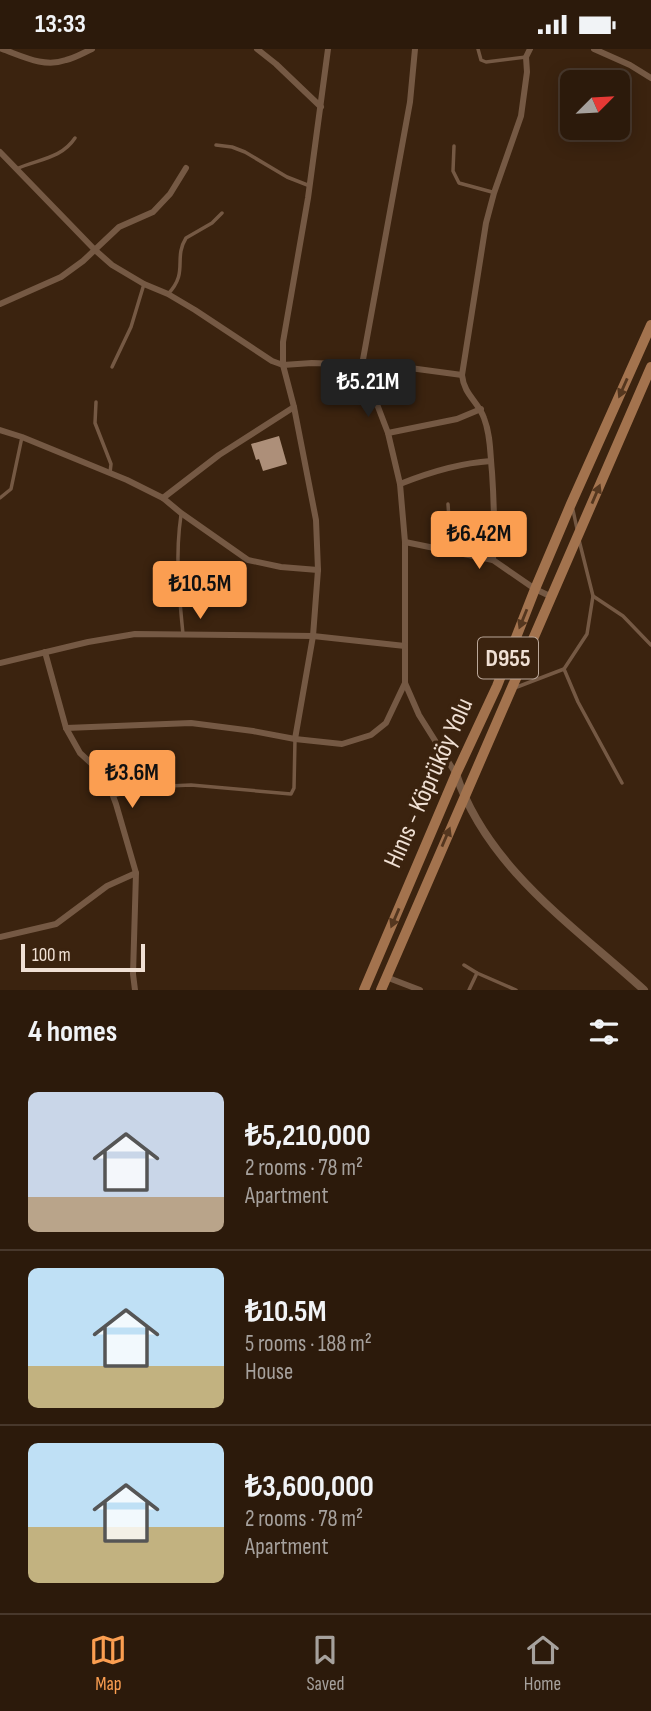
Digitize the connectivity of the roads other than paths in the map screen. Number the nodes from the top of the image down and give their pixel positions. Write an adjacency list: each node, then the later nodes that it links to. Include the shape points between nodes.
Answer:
1 (2, 49): 2 (street, via 44,62 66,61)
2 (92, 49)
3 (257, 49): 11 (street)
4 (328, 49): 11 (street)
5 (415, 49): 27 (street, via 411,102)
6 (478, 49): 9 (lane, via 486,62)
7 (530, 49): 9 (street)
8 (594, 49): 10 (street)
9 (526, 57): 19 (street, via 521,116)
10 (651, 78)
11 (321, 107): 18 (street)
12 (75, 138): 17 (lane, via 58,155)
13 (216, 145): 18 (lane, via 245,152)
14 (454, 146): 19 (lane, via 453,171 459,183)
15 (0, 152): 17 (street)
16 (186, 168): 21 (street, via 153,212 119,227)
17 (16, 169): 21 (street)
18 (310, 185): 26 (street)
19 (495, 193): 30 (street, via 486,223)
20 (222, 213): 23 (lane, via 183,241 180,275)
21 (95, 250): 22 (street); 24 (street, via 61,277)
22 (144, 284): 23 (street); 28 (lane)
23 (168, 294): 26 (street)
24 (0, 304)
25 (651, 325): 43 (main road, Hınıs - Köprüköy Yolu / D955, one-way to 43)
26 (283, 365): 27 (street); 32 (street)
27 (362, 365): 30 (street); 35 (street)
28 (112, 367)
29 (651, 367): 45 (main road, Hınıs - Köprüköy Yolu / D955, one-way to 29)
30 (463, 375): 33 (street, via 463,385)
31 (96, 401): 38 (lane, via 95,423 111,464)
32 (294, 407): 41 (street); 49 (street, via 316,520)
33 (481, 409): 35 (street, via 457,419); 37 (street)
34 (0, 430): 36 (street)
35 (388, 433): 39 (street)
36 (22, 437): 38 (street); 40 (lane, via 11,489)
37 (491, 461): 39 (street, via 470,462); 48 (street)
38 (110, 473): 41 (street)
39 (400, 484): 46 (street)
40 (0, 498)
41 (163, 498): 44 (street)
42 (448, 504): 47 (lane)
43 (571, 504): 45 (lane); 50 (main road, Hınıs - Köprüköy Yolu / D955)
44 (181, 513): 49 (street, via 248,560); 53 (lane, via 177,579)
45 (578, 536): 51 (main road, Hınıs - Köprüköy Yolu / D955); 52 (lane)
46 (405, 542): 47 (street); 56 (street)
47 (451, 551): 48 (street)
48 (493, 560): 50 (street)
49 (318, 570): 54 (street)
50 (535, 589): 51 (street); 61 (main road, Hınıs - Köprüköy Yolu / D955, one-way to 61)
51 (552, 597): 62 (main road, Hınıs - Köprüköy Yolu / D955)
52 (593, 597): 55 (lane, via 622,616); 59 (lane, via 587,634)
53 (183, 634): 54 (street); 57 (street, via 135,634)
54 (313, 636): 56 (street); 64 (street)
55 (651, 645)
56 (405, 646): 60 (street)
57 (45, 652): 58 (street); 63 (street)
58 (0, 663)
59 (564, 669): 62 (lane); 66 (lane)
60 (405, 683): 64 (street, via 386,723 371,735 342,744); 65 (street)
61 (496, 686): 62 (lane); 65 (main road, Hınıs - Köprüköy Yolu / D955)
62 (511, 689): 67 (main road, Hınıs - Köprüköy Yolu / D955)
63 (66, 728): 64 (street, via 191,723); 68 (street, via 80,753 106,776)
64 (295, 739): 68 (lane, via 294,790 289,795 191,785 147,787)
65 (456, 774): 67 (street); 75 (main road, Hınıs - Köprüköy Yolu / D955, one-way to 75)
66 (622, 782)
67 (463, 795): 73 (main road, Hınıs - Köprüköy Yolu / D955, one-way to 67); 80 (street, via 497,851 533,893)
68 (113, 796): 69 (street)
69 (136, 873): 70 (street, via 107,886 56,924); 74 (street)
70 (0, 937)
71 (464, 965): 72 (lane)
72 (477, 973): 78 (lane); 79 (lane)
73 (386, 977): 76 (main road, Hınıs - Köprüköy Yolu / D955); 77 (street)
74 (135, 990)
75 (364, 990)
76 (381, 990)
77 (419, 990)
78 (469, 990)
79 (516, 990)
80 (644, 990)

